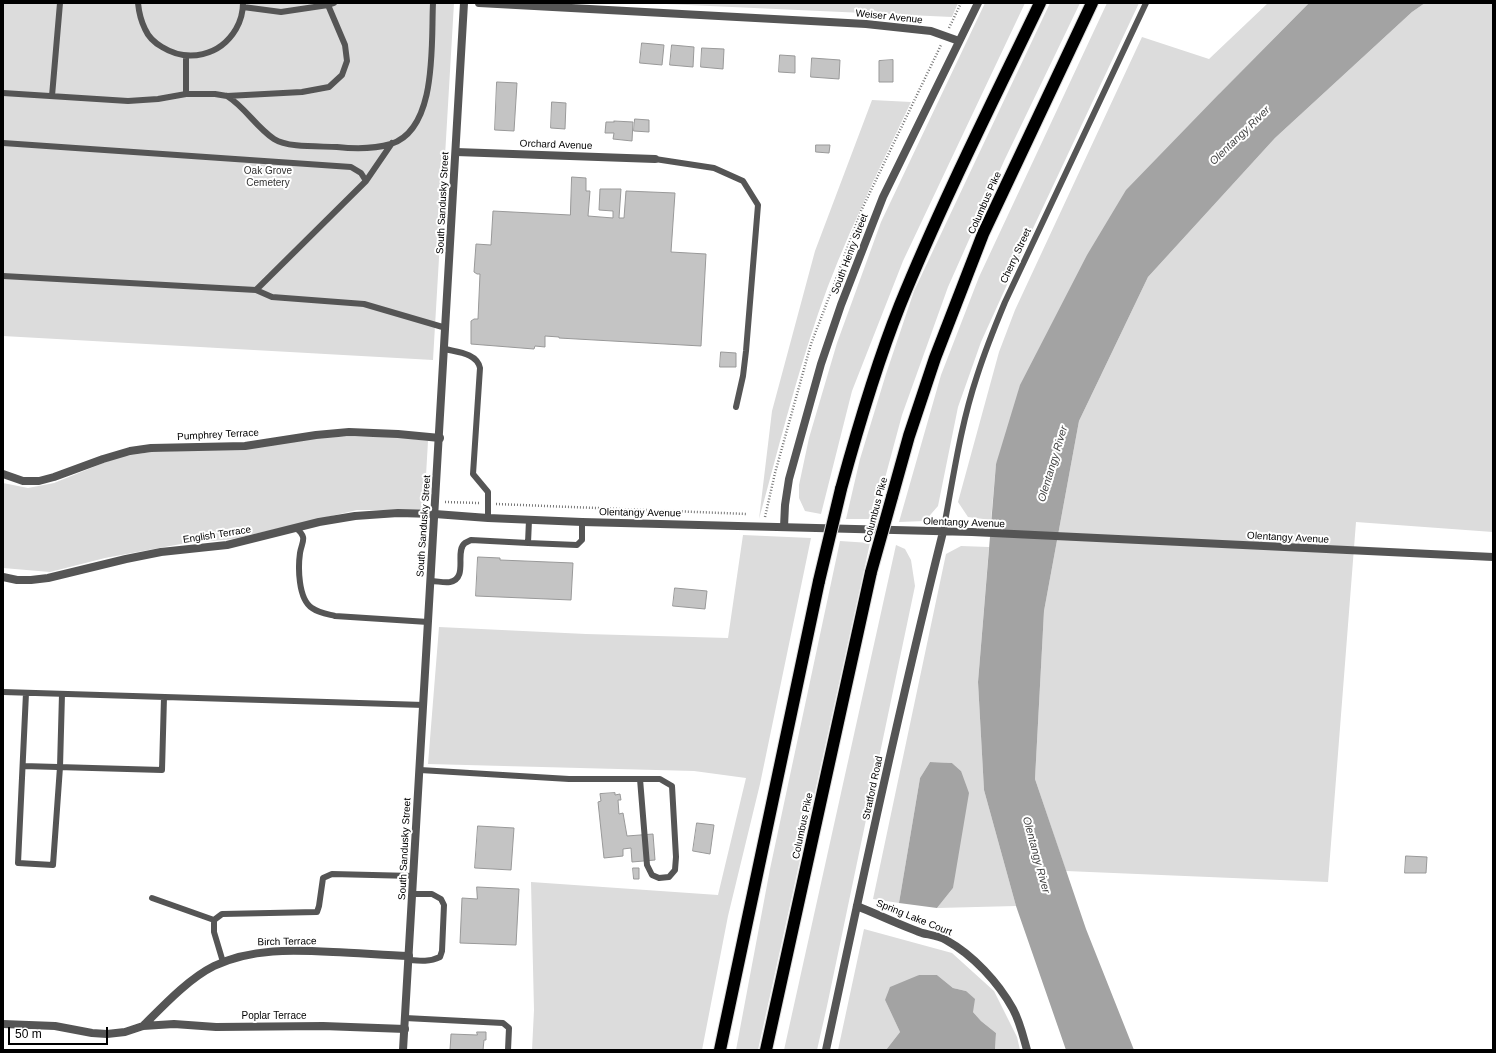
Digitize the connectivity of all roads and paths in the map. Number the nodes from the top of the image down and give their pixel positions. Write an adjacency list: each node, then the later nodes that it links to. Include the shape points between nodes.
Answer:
1 (60, 3): 16 (lane)
2 (138, 3): 13 (lane, via 139,16 146,31 156,43 170,52)
3 (432, 3): 19 (lane, via 430,79 422,113 405,136)
4 (464, 3): 20 (street, South Sandusky Street)
5 (479, 3): 12 (street, Weiser Avenue, via 866,24 931,31)
6 (978, 3): 12 (street, South Henry Street)
7 (1040, 3): 69 (highway, bridge, via 940,213 900,306 859,421 819,580)
8 (1092, 3): 70 (highway, Columbus Pike, bridge, via 983,234 935,358 909,436 872,572)
9 (1146, 3): 41 (lane, Cherry Street, via 990,339 976,376 963,427)
10 (330, 4): 11 (lane, via 281,12); 17 (lane, via 345,45 347,61 342,75 329,87 302,92)
11 (243, 5): 13 (lane, via 239,23 231,37 218,48 203,55)
12 (959, 41): 39 (street, South Henry Street, via 883,197 841,305 819,371 791,471)
13 (186, 56): 15 (lane)
14 (3, 93): 16 (lane)
15 (186, 94): 16 (lane, via 128,101); 17 (lane)
16 (52, 96)
17 (227, 96): 19 (lane, via 275,140 289,144 347,148 373,148)
18 (3, 142): 22 (lane, via 351,167 361,173)
19 (392, 144): 22 (lane)
20 (456, 152): 21 (street, Orchard Avenue); 25 (street, South Sandusky Street)
21 (655, 159): 27 (lane, via 714,168 743,181 758,205 746,351)
22 (366, 180): 24 (lane)
23 (3, 276): 24 (lane)
24 (256, 290): 25 (lane, via 272,297 364,304)
25 (446, 328): 26 (street, South Sandusky Street)
26 (445, 349): 28 (street, South Sandusky Street); 31 (lane, via 473,356 480,368 473,474 488,492)
27 (736, 407)
28 (440, 438): 29 (street, Pumphrey Terrace, via 349,432 245,446 151,448 103,459 40,481 23,481); 30 (street, South Sandusky Street)
29 (3, 474)
30 (436, 501): 31 (path); 32 (street, South Sandusky Street)
31 (488, 504): 33 (path); 36 (lane)
32 (435, 514): 36 (street, Olentangy Avenue); 40 (street, English Terrace, via 355,516); 45 (street, South Sandusky Street)
33 (751, 514)
34 (758, 515): 35 (path)
35 (766, 515)
36 (488, 518): 37 (street, Olentangy Avenue)
37 (529, 520): 38 (street, Olentangy Avenue); 42 (lane)
38 (582, 522): 39 (street, Olentangy Avenue); 42 (lane, via 582,540 577,545)
39 (784, 527): 41 (street, Olentangy Avenue)
40 (296, 528): 44 (street, English Terrace, via 227,545 161,552 126,559 48,578 17,580); 46 (lane, via 302,533 304,540 300,551 300,581 304,598 310,608 335,616)
41 (943, 532): 43 (street, Olentangy Avenue); 59 (street, Stratford Road)
42 (528, 543): 45 (lane, via 471,540 464,543 457,578 451,582)
43 (1493, 557)
44 (3, 577)
45 (431, 581): 46 (street, South Sandusky Street)
46 (428, 622): 51 (street, South Sandusky Street)
47 (3, 692): 48 (lane)
48 (26, 693): 49 (lane); 52 (lane)
49 (62, 694): 50 (lane); 53 (lane)
50 (164, 697): 51 (lane); 53 (lane, via 162,770)
51 (424, 705): 54 (street, South Sandusky Street)
52 (23, 766): 53 (lane); 53 (lane, via 18,864 53,865)
53 (60, 767)
54 (420, 770): 55 (lane); 56 (street, South Sandusky Street)
55 (640, 779): 55 (lane, via 660,779 672,786 676,857 675,870 669,877 658,878 652,875 647,866)
56 (414, 876): 57 (street, South Sandusky Street); 60 (lane, via 332,874 324,878 317,912 222,914)
57 (412, 894): 61 (street, South Sandusky Street); 61 (lane, via 432,894 442,899 442,951 440,957 432,960 419,961)
58 (152, 898): 60 (lane)
59 (857, 906): 71 (street, Stratford Road); 72 (street, Spring Lake Court, via 922,933 944,939 966,954 986,972 1014,1010)
60 (214, 920): 62 (lane, via 214,932)
61 (409, 958): 62 (street, Birch Terrace, via 283,950 257,952); 63 (street, South Sandusky Street)
62 (223, 962): 65 (street, Birch Terrace, via 203,973 169,1000)
63 (405, 1018): 66 (street, South Sandusky Street); 68 (lane, via 503,1023 509,1028)
64 (3, 1024): 65 (street, via 54,1026 107,1034)
65 (143, 1026): 66 (street, Poplar Terrace, via 174,1024 216,1027 324,1026)
66 (405, 1029): 67 (street, South Sandusky Street)
67 (403, 1050)
68 (508, 1050)
69 (720, 1050)
70 (766, 1050)
71 (826, 1050)
72 (1027, 1050)

